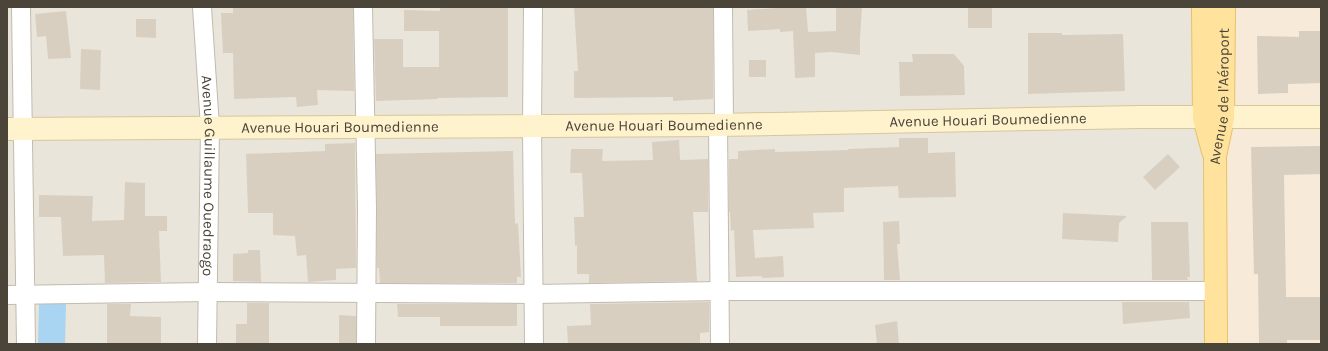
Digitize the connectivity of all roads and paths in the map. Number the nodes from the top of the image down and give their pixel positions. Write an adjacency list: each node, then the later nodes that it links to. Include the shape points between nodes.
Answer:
1 (21, 7): 14 (street)
2 (202, 7): 13 (street, Avenue Guillaume Ouedraogo)
3 (363, 7): 11 (street)
4 (533, 7): 12 (street)
5 (723, 7): 10 (street)
6 (1203, 7): 9 (main road, Avenue de l'Aéroport)
7 (1224, 7): 9 (main road, Avenue de l'Aéroport)
8 (1321, 117): 9 (main road, Avenue Houari Boumedienne)
9 (1213, 118): 10 (main road, Avenue Houari Boumedienne, via 1123,117); 16 (main road, Avenue de l'Aéroport)
10 (721, 125): 12 (main road, Avenue Houari Boumedienne); 15 (street)
11 (365, 126): 12 (main road, Avenue Houari Boumedienne); 13 (main road, Avenue Houari Boumedienne); 18 (street)
12 (532, 126): 20 (street)
13 (210, 127): 14 (main road, Avenue Houari Boumedienne); 17 (street, Avenue Guillaume Ouedraogo)
14 (15, 129): 19 (street)
15 (720, 291): 16 (street); 20 (street); 26 (street)
16 (1216, 291): 27 (main road, Avenue de l'Aéroport)
17 (207, 292): 18 (street); 19 (street); 23 (street, Avenue Guillaume Ouedraogo)
18 (366, 293): 20 (street); 24 (street)
19 (25, 294): 21 (street); 22 (street)
20 (534, 294): 25 (street)
21 (7, 295)
22 (26, 344)
23 (207, 344)
24 (366, 344)
25 (534, 344)
26 (720, 344)
27 (1216, 344)

